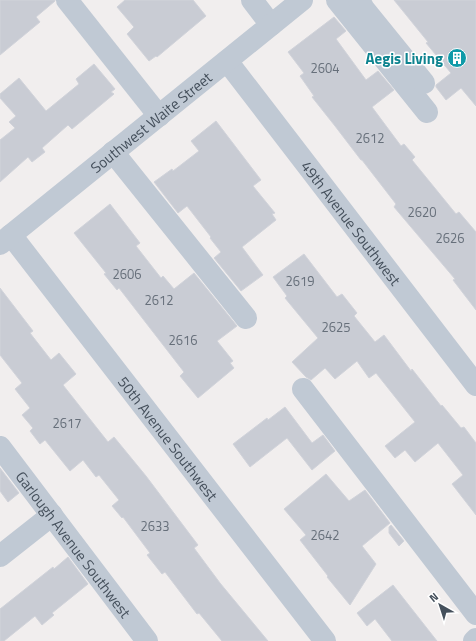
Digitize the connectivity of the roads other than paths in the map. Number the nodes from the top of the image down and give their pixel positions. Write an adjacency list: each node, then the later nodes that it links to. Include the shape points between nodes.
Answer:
1 (67, 0): 10 (street)
2 (252, 0): 6 (street)
3 (302, 0): 6 (street, Southwest Waite Street)
4 (337, 0): 9 (street)
5 (359, 0): 8 (street)
6 (271, 25): 7 (street, Southwest Waite Street)
7 (228, 61): 10 (street, Southwest Waite Street); 14 (street, 49th Avenue Southwest)
8 (424, 84)
9 (426, 112)
10 (159, 116): 11 (street, Southwest Waite Street)
11 (113, 152): 12 (street, Southwest Waite Street); 13 (street)
12 (6, 239): 21 (street, 50th Avenue Southwest)
13 (246, 318)
14 (476, 385)
15 (303, 389): 19 (street)
16 (0, 447): 17 (street, Garlough Avenue Southwest)
17 (52, 515): 18 (street); 20 (street, Garlough Avenue Southwest)
18 (0, 556)
19 (476, 614)
20 (147, 641)
21 (325, 641)

